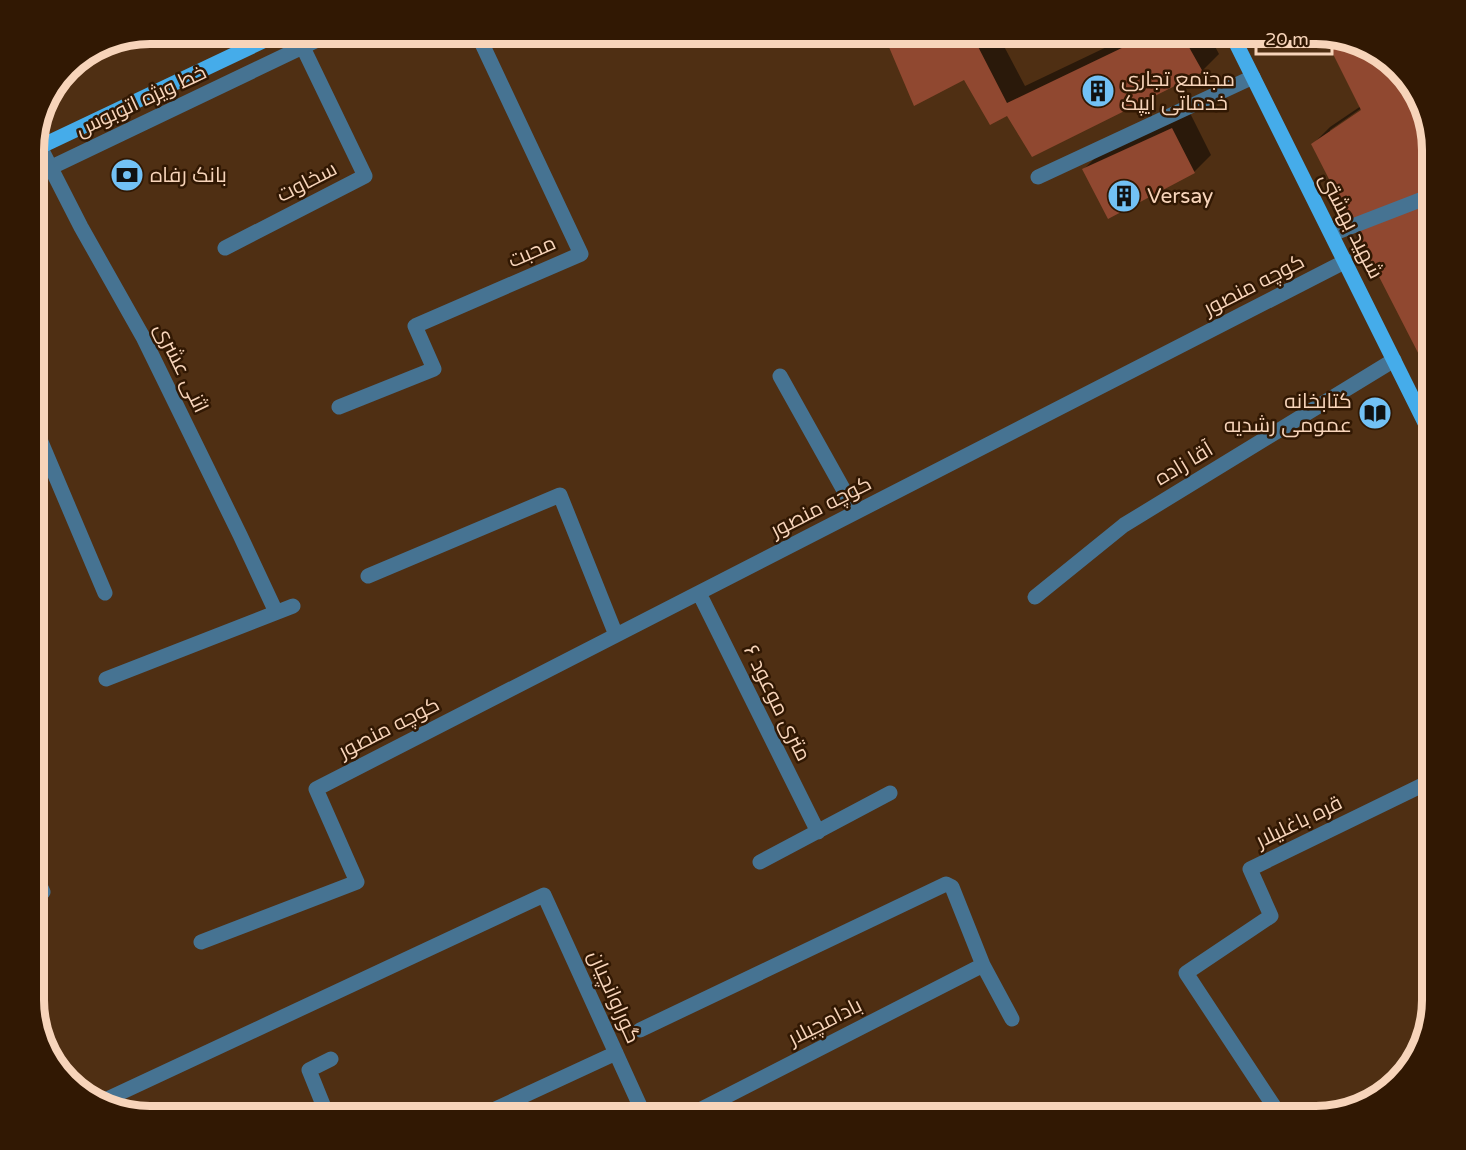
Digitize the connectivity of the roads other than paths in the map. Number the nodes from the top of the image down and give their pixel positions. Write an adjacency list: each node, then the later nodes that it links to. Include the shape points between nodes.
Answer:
1 (256, 44): 7 (main road)
2 (291, 44): 9 (street, خط ویژه اتوبوس)
3 (301, 44): 14 (street, سخاوت, via 365,176)
4 (482, 44): 18 (street, محبت, via 580,254 415,326 434,369)
5 (1236, 44): 6 (main road, شهید بهشتى)
6 (1253, 77): 11 (street); 13 (main road, شهید بهشتى)
7 (44, 141)
8 (44, 158): 9 (street, اثنی عشری)
9 (50, 167): 10 (street, خط ویژه اتوبوس); 27 (street, اثنی عشری, via 143,337)
10 (44, 170)
11 (1038, 177)
12 (1422, 199): 13 (street)
13 (1332, 234): 15 (main road, شهید بهشتى)
14 (225, 248)
15 (1346, 261): 16 (main road, شهید بهشتى); 21 (street, کوچه منصور)
16 (1394, 360): 19 (main road, شهید بهشتى); 25 (street, آقا زاده, via 1124,525)
17 (780, 376): 21 (street)
18 (339, 407)
19 (1422, 417)
20 (44, 449): 23 (street)
21 (856, 512): 24 (street, کوچه منصور)
22 (368, 576): 28 (street, via 560,495)
23 (105, 593)
24 (699, 593): 28 (street, کوچه منصور); 32 (street, ۶ متری موعود)
25 (1035, 597)
26 (293, 606): 27 (street)
27 (276, 612): 29 (street)
28 (616, 635): 34 (street, کوچه منصور, via 316,789 357,882)
29 (106, 679)
30 (1422, 785): 45 (street, قره باغلیلار, via 1250,869 1271,916 1186,974)
31 (890, 793): 32 (street)
32 (818, 832): 33 (street)
33 (760, 862)
34 (201, 942)
35 (983, 965): 36 (street); 37 (street, via 952,887 946,884); 44 (street, بادامچیلار)
36 (1012, 1019)
37 (640, 1030)
38 (616, 1053): 40 (street, گوراوانچیان, via 544,895); 42 (street); 43 (street, گوراوانچیان)
39 (331, 1059): 41 (street, via 309,1070)
40 (109, 1098)
41 (324, 1106)
42 (502, 1106)
43 (640, 1106)
44 (707, 1106)
45 (1274, 1106)

